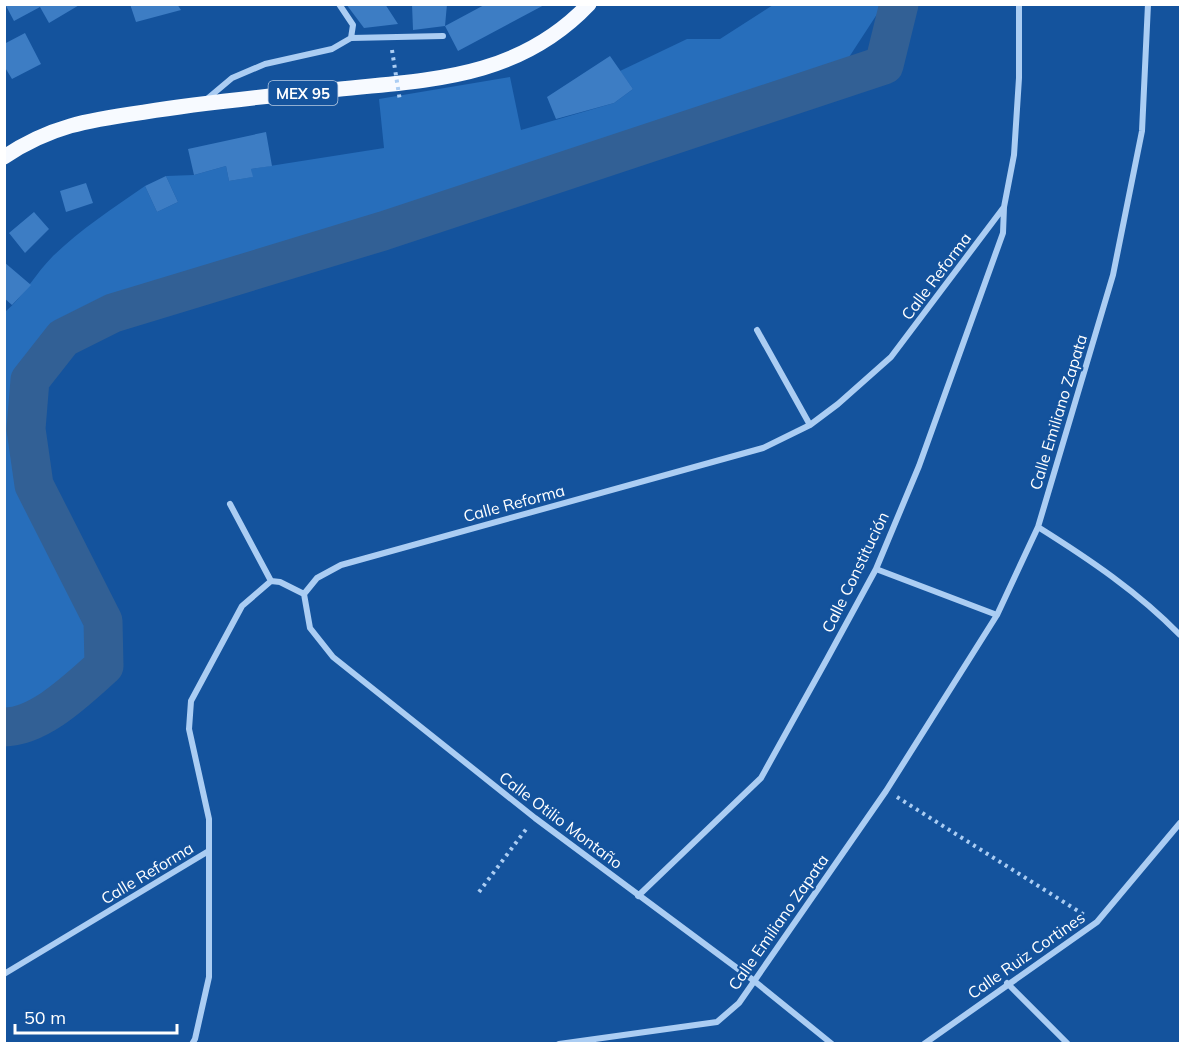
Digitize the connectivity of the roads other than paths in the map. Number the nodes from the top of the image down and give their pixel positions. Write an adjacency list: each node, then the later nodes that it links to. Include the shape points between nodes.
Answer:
1 (339, 4): 6 (street, via 353,25)
2 (589, 4): 7 (main road, MEX 95, via 569,26 520,56 453,78)
3 (1019, 4): 9 (street, Calle Reforma, via 1014,155)
4 (1148, 4): 13 (street, Calle Emiliano Zapata, via 1142,131 1113,275)
5 (443, 36): 6 (street)
6 (351, 38): 7 (street, via 332,49 264,64 232,78)
7 (202, 103): 8 (main road, MEX 95, via 80,122 32,138)
8 (4, 157)
9 (1004, 207): 11 (street, Calle Reforma, via 891,357); 14 (street, Calle Constitución, via 1003,233 919,466)
10 (757, 330): 11 (street)
11 (810, 425): 16 (street, Calle Reforma, via 763,448 341,565 317,578)
12 (230, 504): 15 (street)
13 (1038, 527): 17 (street, Calle Emiliano Zapata); 18 (street, via 1102,568 1154,608)
14 (876, 568): 17 (street); 21 (street, Calle Constitución, via 761,778)
15 (271, 581): 16 (street); 20 (street, Calle Reforma, via 242,606 192,701 189,729 209,819)
16 (304, 594): 21 (street, Calle Otilio Montaño, via 310,628 333,657)
17 (997, 615): 23 (street, Calle Emiliano Zapata, via 886,791)
18 (1180, 635)
19 (1180, 823): 24 (street, Calle Ruiz Cortines, via 1097,922)
20 (207, 852): 22 (street, Calle Reforma); 25 (street, via 209,977)
21 (638, 896): 23 (street, Calle Otilio Montaño)
22 (4, 974)
23 (753, 980): 26 (street, Calle Emiliano Zapata, via 739,1003 717,1022); 27 (street, Calle Otilio Montaño)
24 (1007, 984): 28 (street, Calle Ruiz Cortines); 29 (street)
25 (192, 1044)
26 (559, 1044)
27 (832, 1044)
28 (924, 1044)
29 (1068, 1044)

